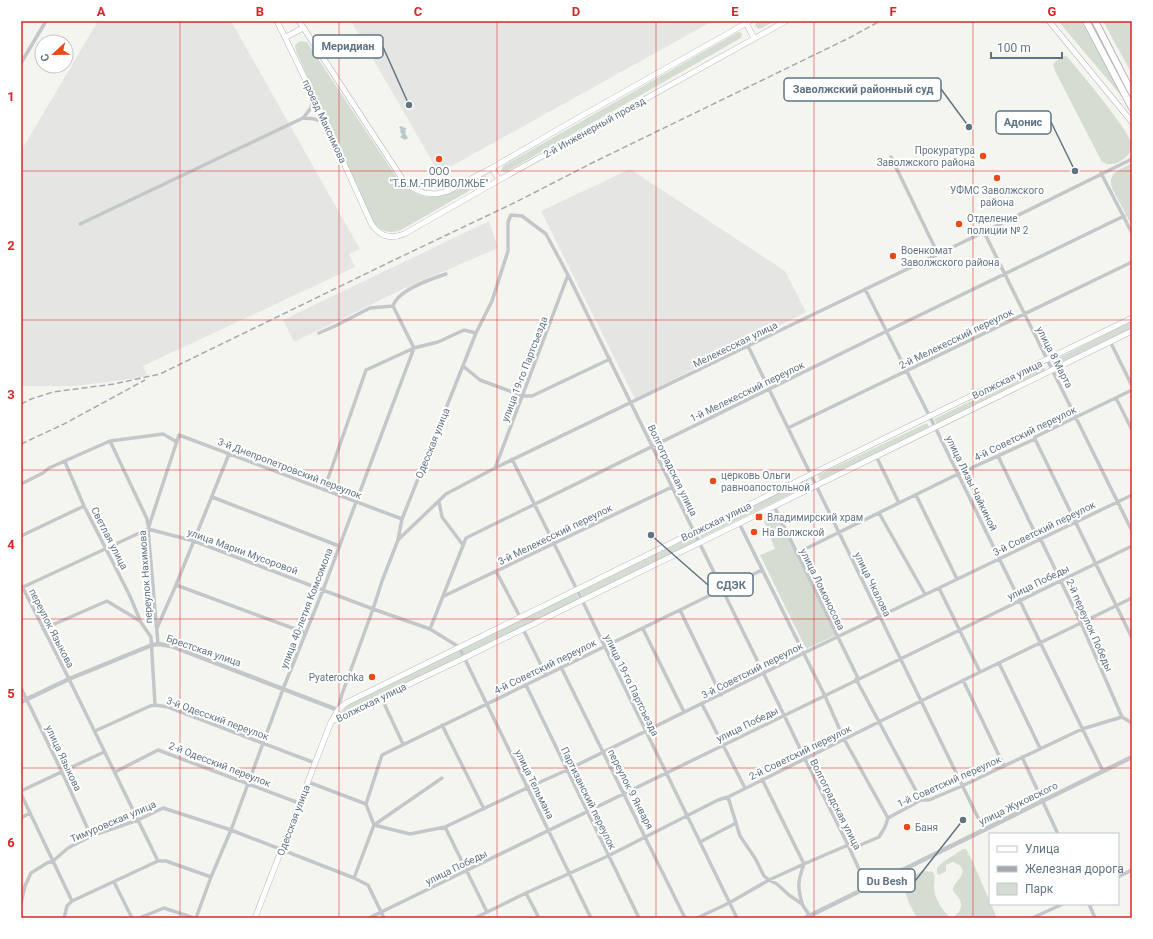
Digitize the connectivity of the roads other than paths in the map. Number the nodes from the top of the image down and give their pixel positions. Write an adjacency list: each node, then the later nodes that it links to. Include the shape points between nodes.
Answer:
1 (46, 21): 12 (street)
2 (277, 21): 10 (main road, проезд Максимова)
3 (299, 21): 9 (main road)
4 (786, 21): 11 (main road, 2-й Инженерный проезд)
5 (1049, 21): 17 (main road)
6 (1086, 21): 15 (highway)
7 (1095, 21): 13 (highway)
8 (748, 22): 11 (main road); 21 (main road, 2-й Инженерный проезд)
9 (303, 28): 10 (main road); 21 (main road, 2-й Инженерный проезд, via 400,176 412,188 424,193 440,193)
10 (286, 37): 14 (main road, проезд Максимова)
11 (754, 38): 23 (main road, 2-й Инженерный проезд)
12 (21, 64)
13 (1132, 92)
14 (314, 97): 16 (street, via 311,108); 18 (main road, проезд Максимова)
15 (1132, 108)
16 (302, 118): 18 (street, via 315,119); 25 (street)
17 (1132, 122)
18 (327, 124): 28 (main road, проезд Максимова, via 371,223 385,236)
19 (891, 157): 30 (street)
20 (1132, 159): 22 (street, Мелекесская улица)
21 (492, 168): 23 (main road)
22 (1101, 173): 24 (street); 26 (street, Мелекесская улица)
23 (499, 180): 28 (main road, 2-й Инженерный проезд)
24 (1124, 216): 27 (street); 33 (street, 1-й Мелекесский переулок)
25 (80, 224)
26 (984, 232): 30 (street, Мелекесская улица); 33 (street, улица 8 Марта)
27 (1132, 232)
28 (404, 234)
29 (546, 234): 34 (street, Волгоградская улица); 42 (street, Одесская улица, via 522,216 511,215 508,222 508,251 492,301)
30 (938, 254): 35 (street, Мелекесская улица)
31 (1132, 262): 37 (street, 2-й Мелекесский переулок)
32 (446, 274): 36 (street, via 398,296)
33 (1004, 274): 37 (street, улица 8 Марта); 39 (street, 1-й Мелекесский переулок)
34 (568, 275): 46 (street, Волгоградская улица); 54 (street, улица 19-го Партсъезда)
35 (866, 289): 39 (street, улица Лизы Чайкиной); 44 (street, Мелекесская улица)
36 (393, 306): 41 (street, via 370,308); 45 (street)
37 (1024, 314): 47 (street, улица 8 Марта); 50 (street, 2-й Мелекесский переулок)
38 (1132, 318): 47 (main road, Волжская улица)
39 (887, 331): 50 (street, улица Лизы Чайкиной); 52 (street, 1-й Мелекесский переулок)
40 (1132, 331): 43 (main road, Волжская улица)
41 (319, 333)
42 (476, 333): 45 (street, via 464,330 438,342); 48 (street, Одесская улица)
43 (1110, 341): 49 (main road, Волжская улица); 51 (street)
44 (748, 346): 52 (street, улица Чкалова); 56 (street, Мелекесская улица)
45 (414, 348): 77 (street, via 366,370); 81 (street, улица 40-летия Комсомола)
46 (610, 359): 54 (street, via 532,396); 56 (street, Волгоградская улица)
47 (1048, 359): 49 (street, улица 8 Марта); 57 (main road, Волжская улица)
48 (463, 366): 54 (street, via 480,380); 89 (street, Одесская улица)
49 (1053, 369): 58 (street, улица 8 Марта); 59 (main road, Волжская улица)
50 (907, 371): 57 (street, улица Лизы Чайкиной); 60 (street, 2-й Мелекесский переулок)
51 (1132, 386)
52 (769, 389): 60 (street, улица Чкалова); 65 (street, 1-й Мелекесский переулок)
53 (1132, 390): 55 (street, 4-й Советский переулок)
54 (523, 396): 71 (street, улица 19-го Партсъезда)
55 (1116, 398): 58 (street, 4-й Советский переулок); 61 (street)
56 (631, 403): 65 (street, Волгоградская улица); 69 (street, Мелекесская улица)
57 (930, 416): 59 (street, улица Лизы Чайкиной); 72 (main road, Волжская улица)
58 (1076, 417): 62 (street, 4-й Советский переулок); 83 (street, улица 8 Марта)
59 (935, 427): 67 (main road, Волжская улица); 73 (street, улица Лизы Чайкиной)
60 (788, 428): 72 (street, улица Чкалова)
61 (1132, 430)
62 (1035, 439): 68 (street, 4-й Советский переулок); 90 (street)
63 (110, 441): 64 (street, via 163,434); 70 (street); 92 (street, via 147,519)
64 (177, 442): 66 (street, 3-й Днепропетровский переулок, via 179,435); 92 (street, переулок Нахимова)
65 (652, 446): 76 (street, Волгоградская улица); 85 (street, 1-й Мелекесский переулок)
66 (229, 454): 77 (street, 3-й Днепропетровский переулок); 80 (street)
67 (876, 456): 75 (main road, Волжская улица); 84 (street)
68 (998, 456): 73 (street, 4-й Советский переулок); 98 (street, 2-й переулок Победы)
69 (512, 459): 71 (street, Мелекесская улица); 85 (street, улица 19-го Партсъезда)
70 (65, 462): 74 (street); 86 (street, Светлая улица)
71 (495, 468): 82 (street, Мелекесская улица, via 446,494)
72 (810, 474): 75 (street, улица Чкалова); 94 (main road, Волжская улица)
73 (958, 474): 78 (street, 4-й Советский переулок); 107 (street, улица Лизы Чайкиной)
74 (21, 484)
75 (816, 486): 87 (main road, Волжская улица); 95 (street, улица Чкалова)
76 (672, 487): 94 (street, Волгоградская улица); 101 (street, 3-й Мелекесский переулок)
77 (324, 490): 81 (street, 3-й Днепропетровский переулок)
78 (916, 495): 84 (street, 4-й Советский переулок); 111 (street)
79 (1132, 495): 83 (street, 3-й Советский переулок)
80 (212, 496): 99 (street); 103 (street)
81 (356, 502): 89 (street, 3-й Днепропетровский переулок); 103 (street, улица 40-летия Комсомола)
82 (439, 502): 97 (street, Мелекесская улица); 102 (street, via 442,517)
83 (1118, 502): 90 (street, 3-й Советский переулок); 93 (street, улица 8 Марта)
84 (899, 503): 88 (street, 4-й Советский переулок)
85 (535, 504): 101 (street, улица 19-го Партсъезда); 102 (street, 1-й Мелекесский переулок, via 466,538)
86 (84, 506): 96 (street); 105 (street, Светлая улица)
87 (774, 506): 91 (main road, Волжская улица); 106 (street, улица Ломоносова)
88 (879, 513): 95 (street, 4-й Советский переулок); 119 (street)
89 (402, 520): 97 (street, Одесская улица)
90 (1076, 521): 98 (street, 3-й Советский переулок); 108 (street)
91 (739, 523): 100 (main road, Волжская улица); 109 (street)
92 (148, 529): 99 (street, улица Марии Мусоровой); 105 (street); 136 (street, переулок Нахимова)
93 (1132, 531)
94 (694, 532): 100 (street, Волгоградская улица); 116 (main road, Волжская улица)
95 (839, 533): 106 (street, 4-й Советский переулок); 127 (street, улица Чкалова)
96 (21, 536)
97 (398, 540): 125 (street, Одесская улица)
98 (1040, 540): 107 (street, 3-й Советский переулок); 112 (street, 2-й переулок Победы)
99 (194, 541): 113 (street); 118 (street, улица Марии Мусоровой)
100 (700, 542): 117 (street, Волгоградская улица); 122 (main road, Волжская улица)
101 (554, 543): 110 (street, 3-й Мелекесский переулок); 116 (street, улица 19-го Партсъезда)
102 (463, 545): 120 (street, 1-й Мелекесский переулок)
103 (339, 546): 118 (street, улица 40-летия Комсомола)
104 (1132, 546): 108 (street, улица Победы)
105 (107, 548): 114 (street); 129 (street, Светлая улица)
106 (797, 553): 138 (street, улица Ломоносова)
107 (1000, 558): 111 (street, 3-й Советский переулок); 123 (street, улица Лизы Чайкиной)
108 (1095, 563): 112 (street, улица Победы); 124 (street)
109 (762, 570): 117 (street, 4-й Советский переулок); 144 (street)
110 (496, 571): 120 (street, 3-й Мелекесский переулок); 128 (street)
111 (957, 579): 115 (street, 3-й Советский переулок)
112 (1061, 580): 123 (street, улица Победы); 130 (street, 2-й переулок Победы)
113 (176, 585): 136 (street); 137 (street)
114 (21, 586): 131 (street, переулок Языкова)
115 (938, 588): 119 (street, 3-й Советский переулок); 135 (street)
116 (577, 589): 122 (street, улица 19-го Партсъезда); 128 (main road, Волжская улица)
117 (723, 589): 126 (street, 4-й Советский переулок); 149 (street, Волгоградская улица)
118 (323, 590): 125 (street, улица Марии Мусоровой); 137 (street, улица 40-летия Комсомола)
119 (925, 594): 127 (street, 3-й Советский переулок)
120 (444, 596): 132 (street, 1-й Мелекесский переулок)
121 (1132, 598): 124 (street, 2-й Советский переулок)
122 (582, 600): 133 (main road, Волжская улица); 142 (street, улица 19-го Партсъезда)
123 (1020, 600): 135 (street, улица Победы); 140 (street, улица Лизы Чайкиной)
124 (1117, 606): 130 (street, 2-й Советский переулок); 139 (street)
125 (373, 609): 132 (street, улица Марии Мусоровой); 167 (street, Одесская улица)
126 (680, 610): 134 (street, 4-й Советский переулок); 158 (street)
127 (880, 616): 138 (street, 3-й Советский переулок); 146 (street, улица Чкалова)
128 (520, 617): 143 (main road, Волжская улица)
129 (140, 621): 131 (street, via 107,601); 141 (street, Светлая улица)
130 (1081, 623): 140 (street, 2-й Советский переулок); 170 (street, 2-й переулок Победы)
131 (43, 629): 152 (street, переулок Языкова)
132 (430, 629): 143 (street, улица Марии Мусоровой)
133 (523, 629): 145 (main road, Волжская улица); 151 (street)
134 (643, 629): 142 (street, 4-й Советский переулок); 168 (street)
135 (959, 629): 146 (street, улица Победы); 150 (street)
136 (156, 630): 141 (street, переулок Нахимова)
137 (306, 634): 157 (street, улица 40-летия Комсомола)
138 (838, 636): 144 (street, 3-й Советский переулок); 153 (street, улица Ломоносова)
139 (1132, 638)
140 (1041, 642): 147 (street, 2-й Советский переулок); 175 (street, улица Лизы Чайкиной)
141 (155, 644): 152 (street, Брестская улица); 157 (street, Брестская улица, via 171,646); 166 (street, переулок Нахимова)
142 (605, 646): 148 (street, 4-й Советский переулок); 177 (street, улица 19-го Партсъезда)
143 (459, 647): 145 (street, улица Тельмана); 167 (main road, Волжская улица, via 349,701)
144 (804, 653): 149 (street, 3-й Советский переулок); 159 (street)
145 (464, 658): 160 (main road, Волжская улица); 164 (street, улица Тельмана)
146 (900, 658): 153 (street, улица Победы); 162 (street, улица Чкалова)
147 (999, 663): 150 (street, 2-й Советский переулок); 182 (street)
148 (561, 668): 151 (street, 4-й Советский переулок); 184 (street, переулок 9 Января)
149 (764, 672): 158 (street, 3-й Советский переулок); 169 (street, Волгоградская улица)
150 (980, 672): 154 (street, 2-й Советский переулок)
151 (546, 675): 155 (street, 4-й Советский переулок)
152 (69, 679): 161 (street, Брестская улица); 176 (street, переулок Языкова)
153 (857, 679): 159 (street, улица Победы); 172 (street, улица Ломоносова)
154 (962, 680): 162 (street, 2-й Советский переулок); 189 (street)
155 (526, 685): 164 (street, 4-й Советский переулок); 190 (street, Партизанский переулок)
156 (21, 688): 161 (street, улица Языкова)
157 (283, 689): 167 (street, Брестская улица); 179 (street, улица 40-летия Комсомола)
158 (721, 695): 165 (street, 3-й Советский переулок)
159 (825, 696): 169 (street, улица Победы); 178 (street)
160 (381, 697): 171 (main road, Волжская улица); 180 (street)
161 (27, 700): 163 (street, Брестская улица); 192 (street, улица Языкова)
162 (921, 701): 172 (street, 2-й Советский переулок); 199 (street, улица Чкалова)
163 (21, 702)
164 (486, 703): 174 (street, 4-й Советский переулок); 200 (street, улица Тельмана)
165 (702, 704): 168 (street, 3-й Советский переулок); 181 (street)
166 (155, 705): 176 (street, 3-й Одесский переулок); 179 (street, 3-й Одесский переулок, via 168,707)
167 (338, 710): 171 (main road, Волжская улица)
168 (684, 712): 177 (street, 3-й Советский переулок)
169 (784, 715): 181 (street, улица Победы); 187 (street, Волгоградская улица)
170 (1122, 717): 173 (street); 175 (street, 1-й Советский переулок)
171 (331, 722): 188 (main road, Одесская улица)
172 (878, 722): 178 (street, 2-й Советский переулок); 205 (street, улица Ломоносова)
173 (1132, 723)
174 (442, 725): 180 (street, 4-й Советский переулок); 209 (street)
175 (1082, 729): 182 (street, 1-й Советский переулок); 191 (street, улица Лизы Чайкиной)
176 (95, 731): 183 (street, переулок Языкова)
177 (645, 731): 184 (street, 3-й Советский переулок); 194 (street, улица 19-го Партсъезда)
178 (844, 739): 187 (street, 2-й Советский переулок); 214 (street)
179 (263, 742): 188 (street, 3-й Одесский переулок); 198 (street, улица 40-летия Комсомола)
180 (403, 744): 208 (street, 4-й Советский переулок, via 382,755)
181 (723, 745): 194 (street, улица Победы); 201 (street)
182 (1040, 748): 185 (street, 1-й Советский переулок)
183 (104, 752): 192 (street); 193 (street, переулок Языкова)
184 (603, 753): 190 (street, 3-й Советский переулок); 203 (street, переулок 9 Января)
185 (1022, 757): 189 (street, 1-й Советский переулок); 206 (street)
186 (1132, 757): 191 (street, улица Жуковского)
187 (805, 759): 196 (street, 2-й Советский переулок); 226 (street, Волгоградская улица)
188 (315, 763): 197 (main road, Одесская улица)
189 (1004, 766): 199 (street, 1-й Советский переулок)
190 (567, 770): 200 (street, 3-й Советский переулок); 210 (street, Партизанский переулок)
191 (1103, 771): 206 (street, улица Жуковского)
192 (62, 772): 202 (street); 223 (street, улица Языкова)
193 (115, 772): 198 (street, 2-й Одесский переулок, via 158,750); 215 (street, переулок Языкова)
194 (666, 773): 203 (street, улица Победы); 212 (street, улица 19-го Партсъезда)
195 (442, 778): 217 (street)
196 (762, 779): 201 (street, 2-й Советский переулок); 231 (street)
197 (308, 782): 207 (main road, Одесская улица); 208 (street)
198 (248, 783): 207 (street, 2-й Одесский переулок); 219 (street, улица 40-летия Комсомола)
199 (962, 786): 205 (street, 1-й Советский переулок, via 929,800); 221 (street, улица Чкалова)
200 (527, 788): 209 (street, 3-й Советский переулок); 220 (street, улица Тельмана)
201 (745, 788): 204 (street, 2-й Советский переулок)
202 (21, 792): 211 (street)
203 (624, 793): 210 (street, улица Победы); 224 (street, переулок 9 Января)
204 (728, 797): 212 (street, 2-й Советский переулок); 216 (street)
205 (921, 800): 214 (street, 1-й Советский переулок)
206 (1043, 801): 221 (street, улица Жуковского); 222 (street)
207 (299, 803): 227 (main road, Одесская улица)
208 (366, 804): 217 (street)
209 (484, 809): 218 (street, 3-й Советский переулок)
210 (588, 811): 220 (street, улица Победы); 228 (street, Партизанский переулок)
211 (30, 813): 213 (street); 229 (street)
212 (686, 816): 224 (street, 2-й Советский переулок); 225 (street, улица 19-го Партсъезда)
213 (21, 818)
214 (888, 818): 226 (street, via 879,837 858,846)
215 (138, 820): 219 (street, Тимуровская улица, via 163,808); 223 (street, Тимуровская улица); 230 (street, переулок Языкова)
216 (736, 823): 225 (street); 238 (street, via 740,836)
217 (374, 825): 218 (street, 3-й Советский переулок, via 410,834); 237 (street)
218 (445, 827): 232 (street)
219 (231, 830): 227 (street, Тимуровская улица); 236 (street, улица 40-летия Комсомола)
220 (548, 830): 232 (street, улица Победы); 234 (street, улица Тельмана)
221 (984, 830): 240 (street, улица Жуковского)
222 (1058, 833)
223 (91, 836): 229 (street, Тимуровская улица, via 68,848)
224 (646, 837): 228 (street, 2-й Советский переулок); 262 (street, переулок 9 Января)
225 (700, 842): 244 (street, улица 19-го Партсъезда)
226 (848, 845): 231 (street); 240 (street, Волгоградская улица)
227 (281, 850): 237 (street, Тимуровская улица); 255 (main road, Одесская улица)
228 (608, 856): 234 (street, 2-й Советский переулок); 261 (street, Партизанский переулок)
229 (53, 861): 242 (street); 243 (street, Тимуровская улица, via 31,873)
230 (158, 861): 236 (street, via 166,861); 239 (street)
231 (804, 864): 238 (street); 245 (street, via 798,881)
232 (466, 870): 248 (street, улица Победы); 249 (street)
233 (1132, 870): 235 (street)
234 (569, 874): 241 (street, 2-й Советский переулок); 260 (street, улица Тельмана)
235 (1119, 876)
236 (211, 877): 254 (street, улица 40-летия Комсомола)
237 (354, 878): 248 (street, Тимуровская улица, via 368,885)
238 (769, 880): 244 (street); 245 (street)
239 (114, 882): 242 (street); 252 (street)
240 (867, 887): 250 (street, улица Жуковского)
241 (526, 893): 249 (street, 2-й Советский переулок); 259 (street)
242 (72, 901): 251 (street, via 67,906)
243 (21, 903)
244 (729, 903): 263 (street); 264 (street, улица 19-го Партсъезда)
245 (802, 904): 250 (street)
246 (1061, 905): 265 (street)
247 (1090, 905): 266 (street)
248 (381, 911): 256 (street, улица Победы); 257 (street)
249 (487, 912): 258 (street, 2-й Советский переулок)
250 (808, 917)
251 (64, 918)
252 (132, 918)
253 (139, 918): 254 (street, via 164,908)
254 (195, 918)
255 (255, 918)
256 (368, 918)
257 (384, 918)
258 (475, 918)
259 (539, 918)
260 (591, 918)
261 (639, 918)
262 (685, 918)
263 (697, 918)
264 (737, 918)
265 (1032, 918)
266 (1096, 918)

